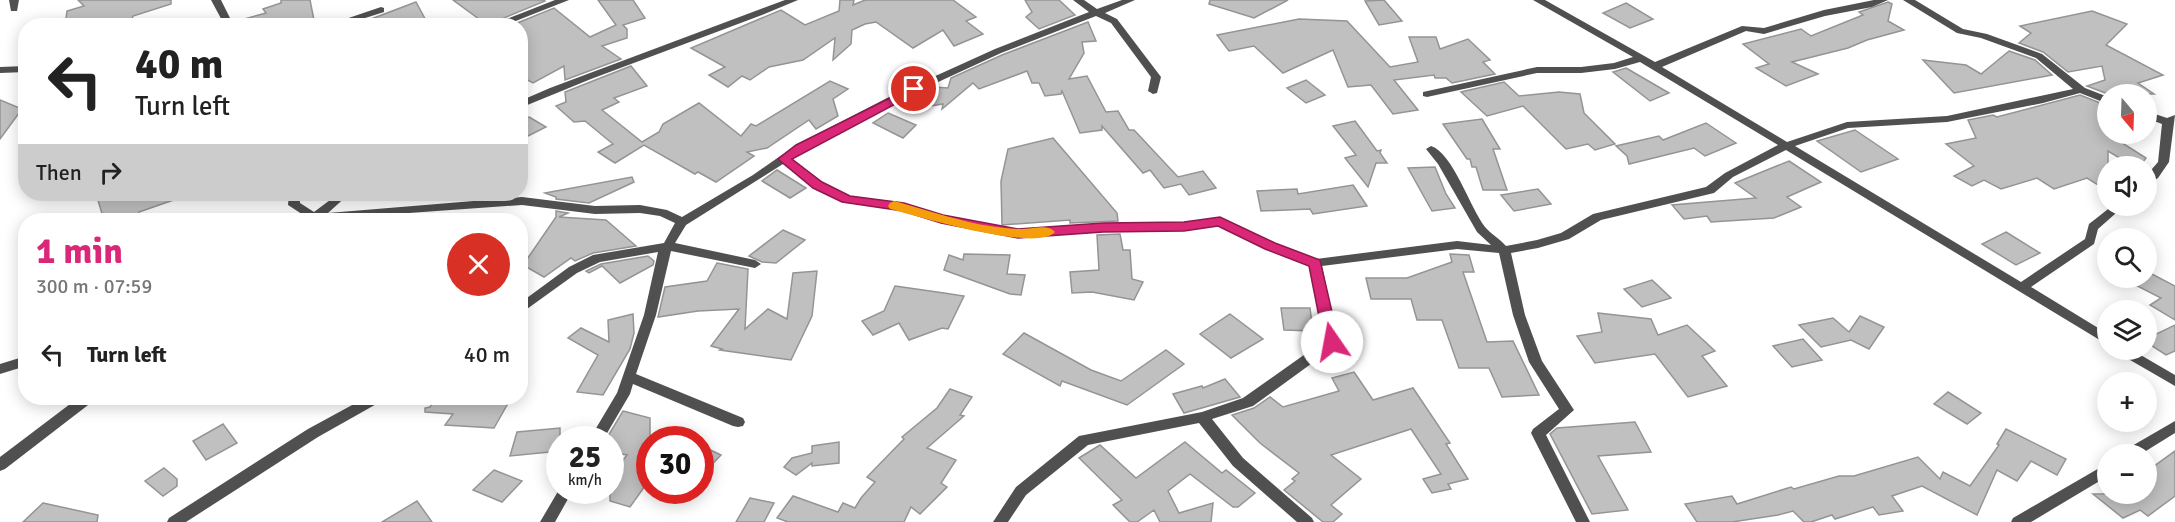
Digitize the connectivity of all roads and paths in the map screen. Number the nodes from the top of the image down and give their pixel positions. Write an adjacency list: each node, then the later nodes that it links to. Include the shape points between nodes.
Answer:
1 (216, 0): 11 (street)
2 (564, 0): 13 (street)
3 (793, 0): 22 (street)
4 (1078, 0): 10 (street)
5 (1130, 0): 10 (street)
6 (1538, 0): 14 (street)
7 (1883, 0): 15 (street, via 1764,31 1745,28)
8 (1908, 0): 18 (street, via 1960,31 2038,56)
9 (381, 10): 12 (street)
10 (1095, 12): 19 (street, via 1114,21 1156,77); 27 (street, via 893,99)
11 (226, 18)
12 (355, 18)
13 (515, 18)
14 (1641, 58): 15 (street); 20 (street, via 1592,69 1536,70)
15 (1653, 67): 25 (street)
16 (18, 69): 17 (street)
17 (0, 70)
18 (2081, 90): 21 (street); 25 (street, via 1947,119 1847,125)
19 (1153, 91)
20 (1427, 94)
21 (2097, 97)
22 (528, 102)
23 (2157, 117): 24 (street)
24 (2172, 120): 28 (street, via 2164,139 2167,159)
25 (1785, 146): 39 (street, via 1729,175 1710,190 1597,217 1564,236); 42 (street)
26 (1431, 149): 39 (street, via 1443,162 1481,229)
27 (784, 159): 37 (street); 40 (street, via 818,185 847,200 904,207 988,229 1018,234 1220,222)
28 (2157, 174)
29 (294, 201): 33 (street)
30 (335, 201): 34 (street)
31 (522, 201): 35 (street)
32 (522, 201): 37 (street, via 595,210 640,209)
33 (305, 213)
34 (320, 213)
35 (383, 213)
36 (2107, 216): 42 (street, via 2093,227 2090,241)
37 (682, 222): 38 (street)
38 (668, 246): 41 (street); 43 (street, via 597,258 573,270); 48 (street)
39 (1504, 250): 40 (street, via 1457,245); 64 (street, via 1519,315 1536,362 1566,410 1538,433)
40 (1315, 263): 52 (street, via 1332,342 1248,402)
41 (755, 264)
42 (2021, 288): 44 (street)
43 (528, 304)
44 (2097, 333)
45 (2140, 360): 49 (street)
46 (18, 363): 47 (street)
47 (0, 369)
48 (630, 377): 53 (street); 54 (street)
49 (2175, 381)
50 (78, 405): 57 (street)
51 (363, 405): 60 (street)
52 (1202, 417): 62 (street, via 1084,440 1021,491); 63 (street, via 1238,462)
53 (738, 422)
54 (604, 426)
55 (2175, 426): 56 (street)
56 (2146, 444)
57 (0, 465)
58 (2097, 475): 65 (street)
59 (558, 504): 61 (street)
60 (174, 522)
61 (547, 522)
62 (1000, 522)
63 (1307, 522)
64 (1583, 522)
65 (2018, 522)

